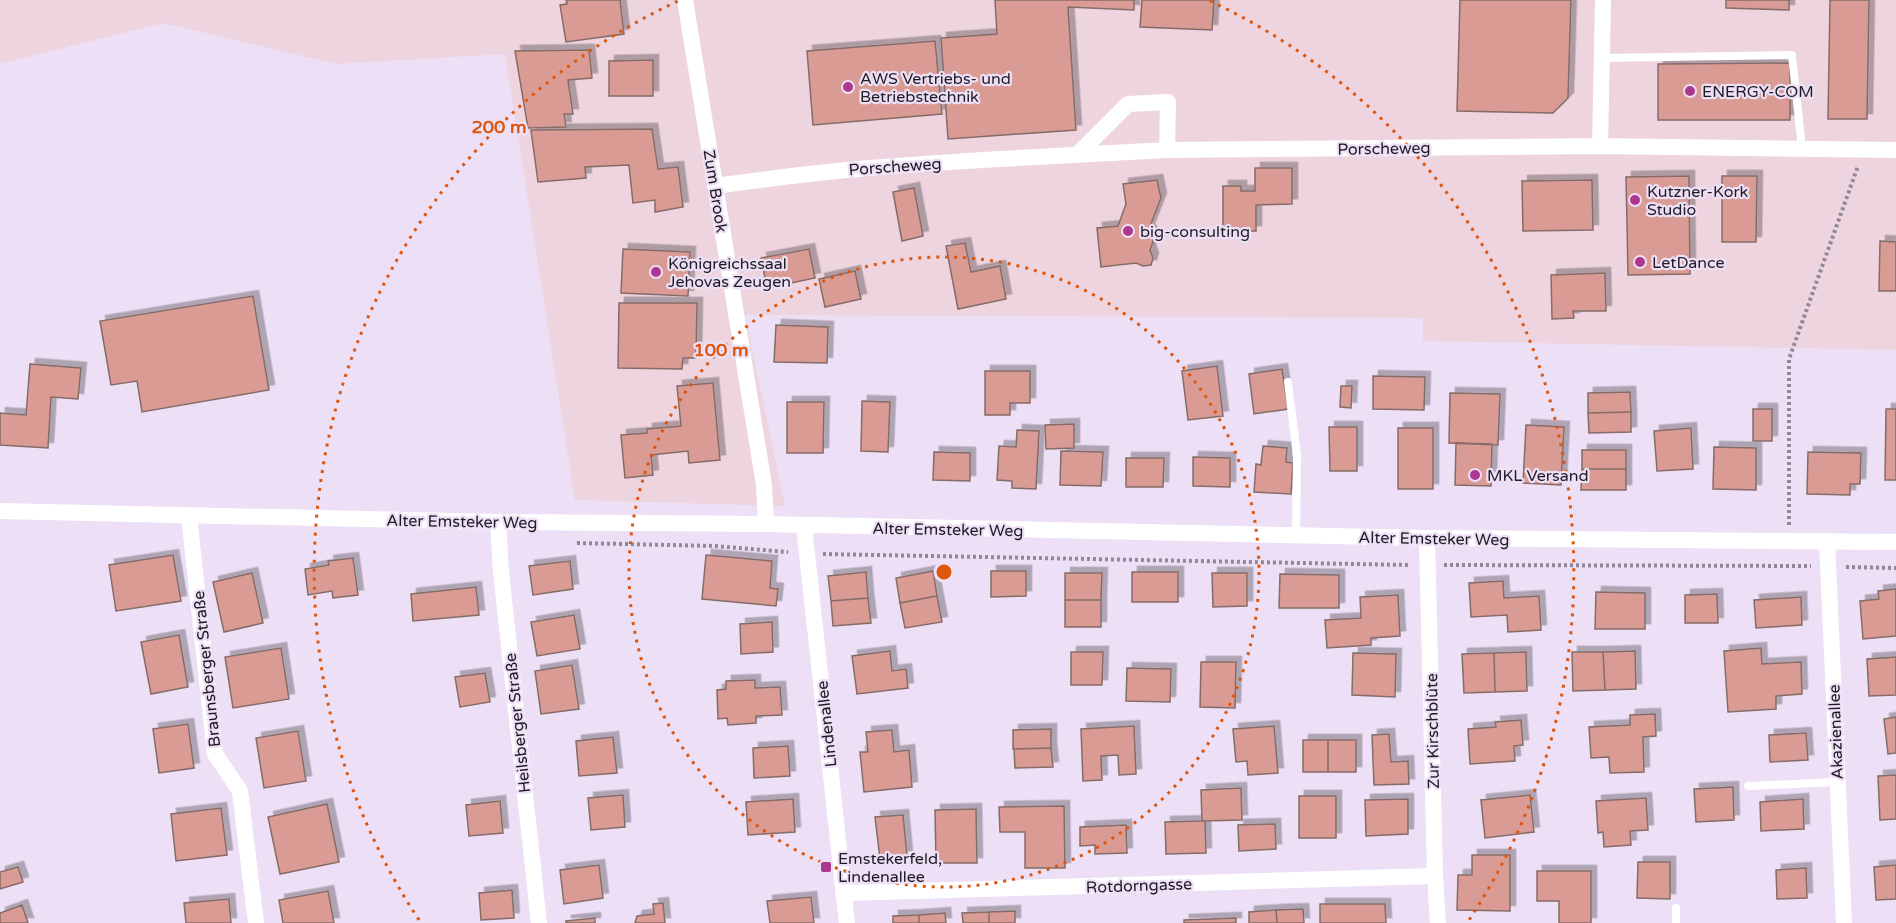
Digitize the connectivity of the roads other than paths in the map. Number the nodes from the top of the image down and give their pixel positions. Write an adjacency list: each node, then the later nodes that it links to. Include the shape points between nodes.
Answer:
1 (685, 0): 9 (street, Zum Brook)
2 (1603, 0): 3 (street)
3 (1602, 58): 4 (street); 5 (lane, via 1792,55)
4 (1600, 146): 5 (street, Porscheweg); 6 (street, Porscheweg)
5 (1802, 149): 7 (street, Porscheweg)
6 (1167, 150): 8 (street, Porscheweg); 8 (street, via 1168,102 1128,104)
7 (1896, 150)
8 (1077, 155): 9 (street, Porscheweg, via 846,170)
9 (715, 186): 14 (street, Zum Brook, via 764,485)
10 (1288, 382): 16 (lane, via 1297,456)
11 (0, 511): 12 (street, Alter Emsteker Weg)
12 (189, 516): 13 (street, Alter Emsteker Weg); 25 (street, Braunsberger Straße, via 215,754 240,791)
13 (498, 522): 14 (street, Alter Emsteker Weg); 26 (street, Heilsberger Straße)
14 (766, 524): 15 (street, Alter Emsteker Weg)
15 (804, 526): 16 (street, Alter Emsteker Weg); 23 (street, Lindenallee)
16 (1296, 536): 17 (street, Alter Emsteker Weg)
17 (1427, 538): 18 (street, Alter Emsteker Weg); 22 (street, Zur Kirschblüte)
18 (1827, 541): 19 (street, Alter Emsteker Weg); 20 (street, Akazienallee)
19 (1896, 542)
20 (1837, 782): 21 (lane); 30 (street, Akazienallee)
21 (1748, 786)
22 (1435, 876): 23 (street, Rotdorngasse); 28 (street, Zur Kirschblüte)
23 (843, 893): 27 (street, Lindenallee)
24 (1676, 908): 29 (lane)
25 (256, 923)
26 (539, 923)
27 (847, 923)
28 (1438, 923)
29 (1676, 923)
30 (1844, 923)

